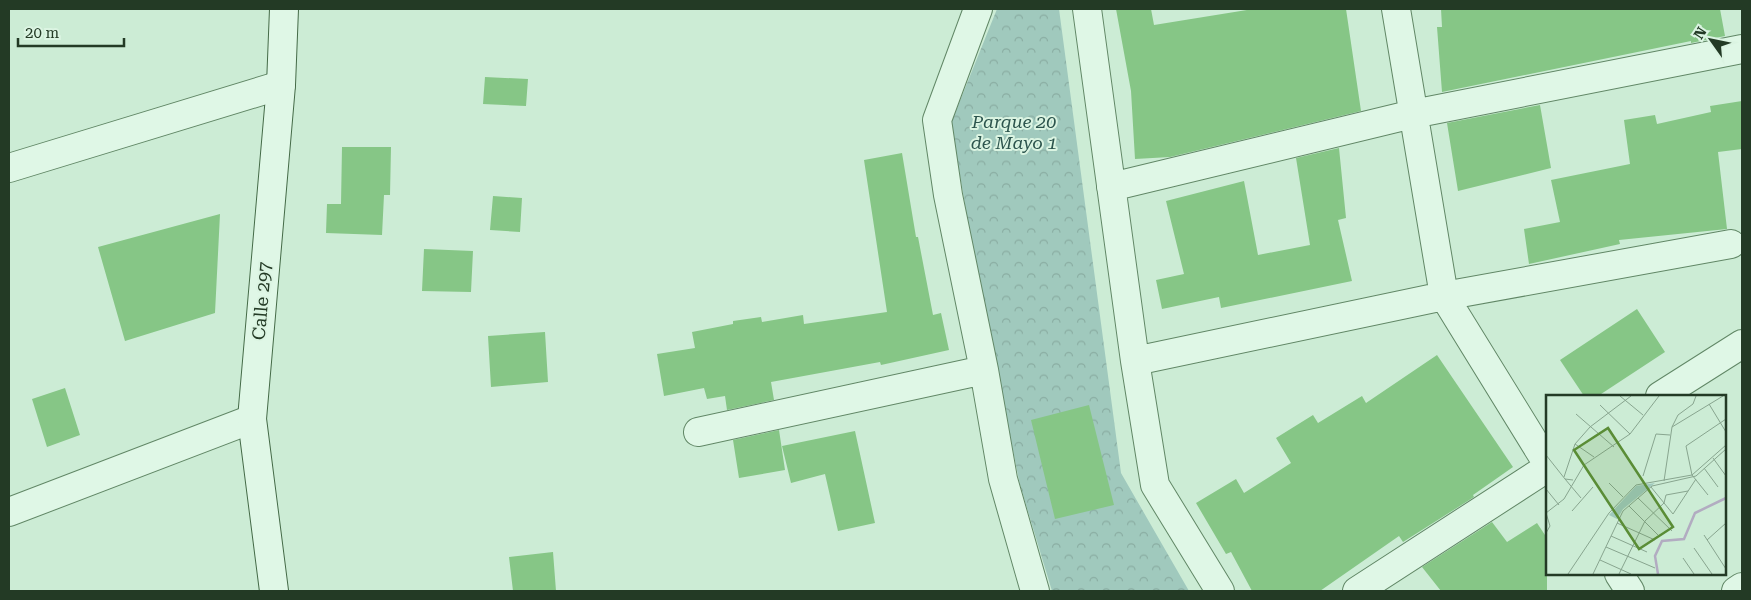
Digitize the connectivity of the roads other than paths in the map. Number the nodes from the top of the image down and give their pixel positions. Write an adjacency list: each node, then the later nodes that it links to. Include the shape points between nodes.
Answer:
1 (284, 9): 6 (street, Calle 297)
2 (978, 9): 14 (street, via 937,120 948,195)
3 (1087, 9): 9 (street)
4 (1396, 9): 7 (street)
5 (1742, 49): 7 (street)
6 (281, 86): 8 (street); 16 (street, Calle 297)
7 (1413, 114): 9 (street); 11 (street)
8 (9, 168)
9 (1112, 187): 13 (street)
10 (1731, 244): 11 (street)
11 (1444, 296): 13 (street); 18 (street)
12 (1742, 344): 15 (street)
13 (1135, 361): 25 (street, via 1155,485)
14 (984, 370): 17 (street); 24 (street, via 1003,479)
15 (1662, 395)
16 (252, 419): 20 (street); 23 (street, Calle 297)
17 (698, 432)
18 (1546, 461)
19 (1546, 469): 26 (street)
20 (9, 512)
21 (1620, 575): 27 (street)
22 (1742, 587): 28 (street)
23 (274, 591)
24 (1035, 591)
25 (1220, 591)
26 (1357, 591)
27 (1630, 591)
28 (1736, 591)

